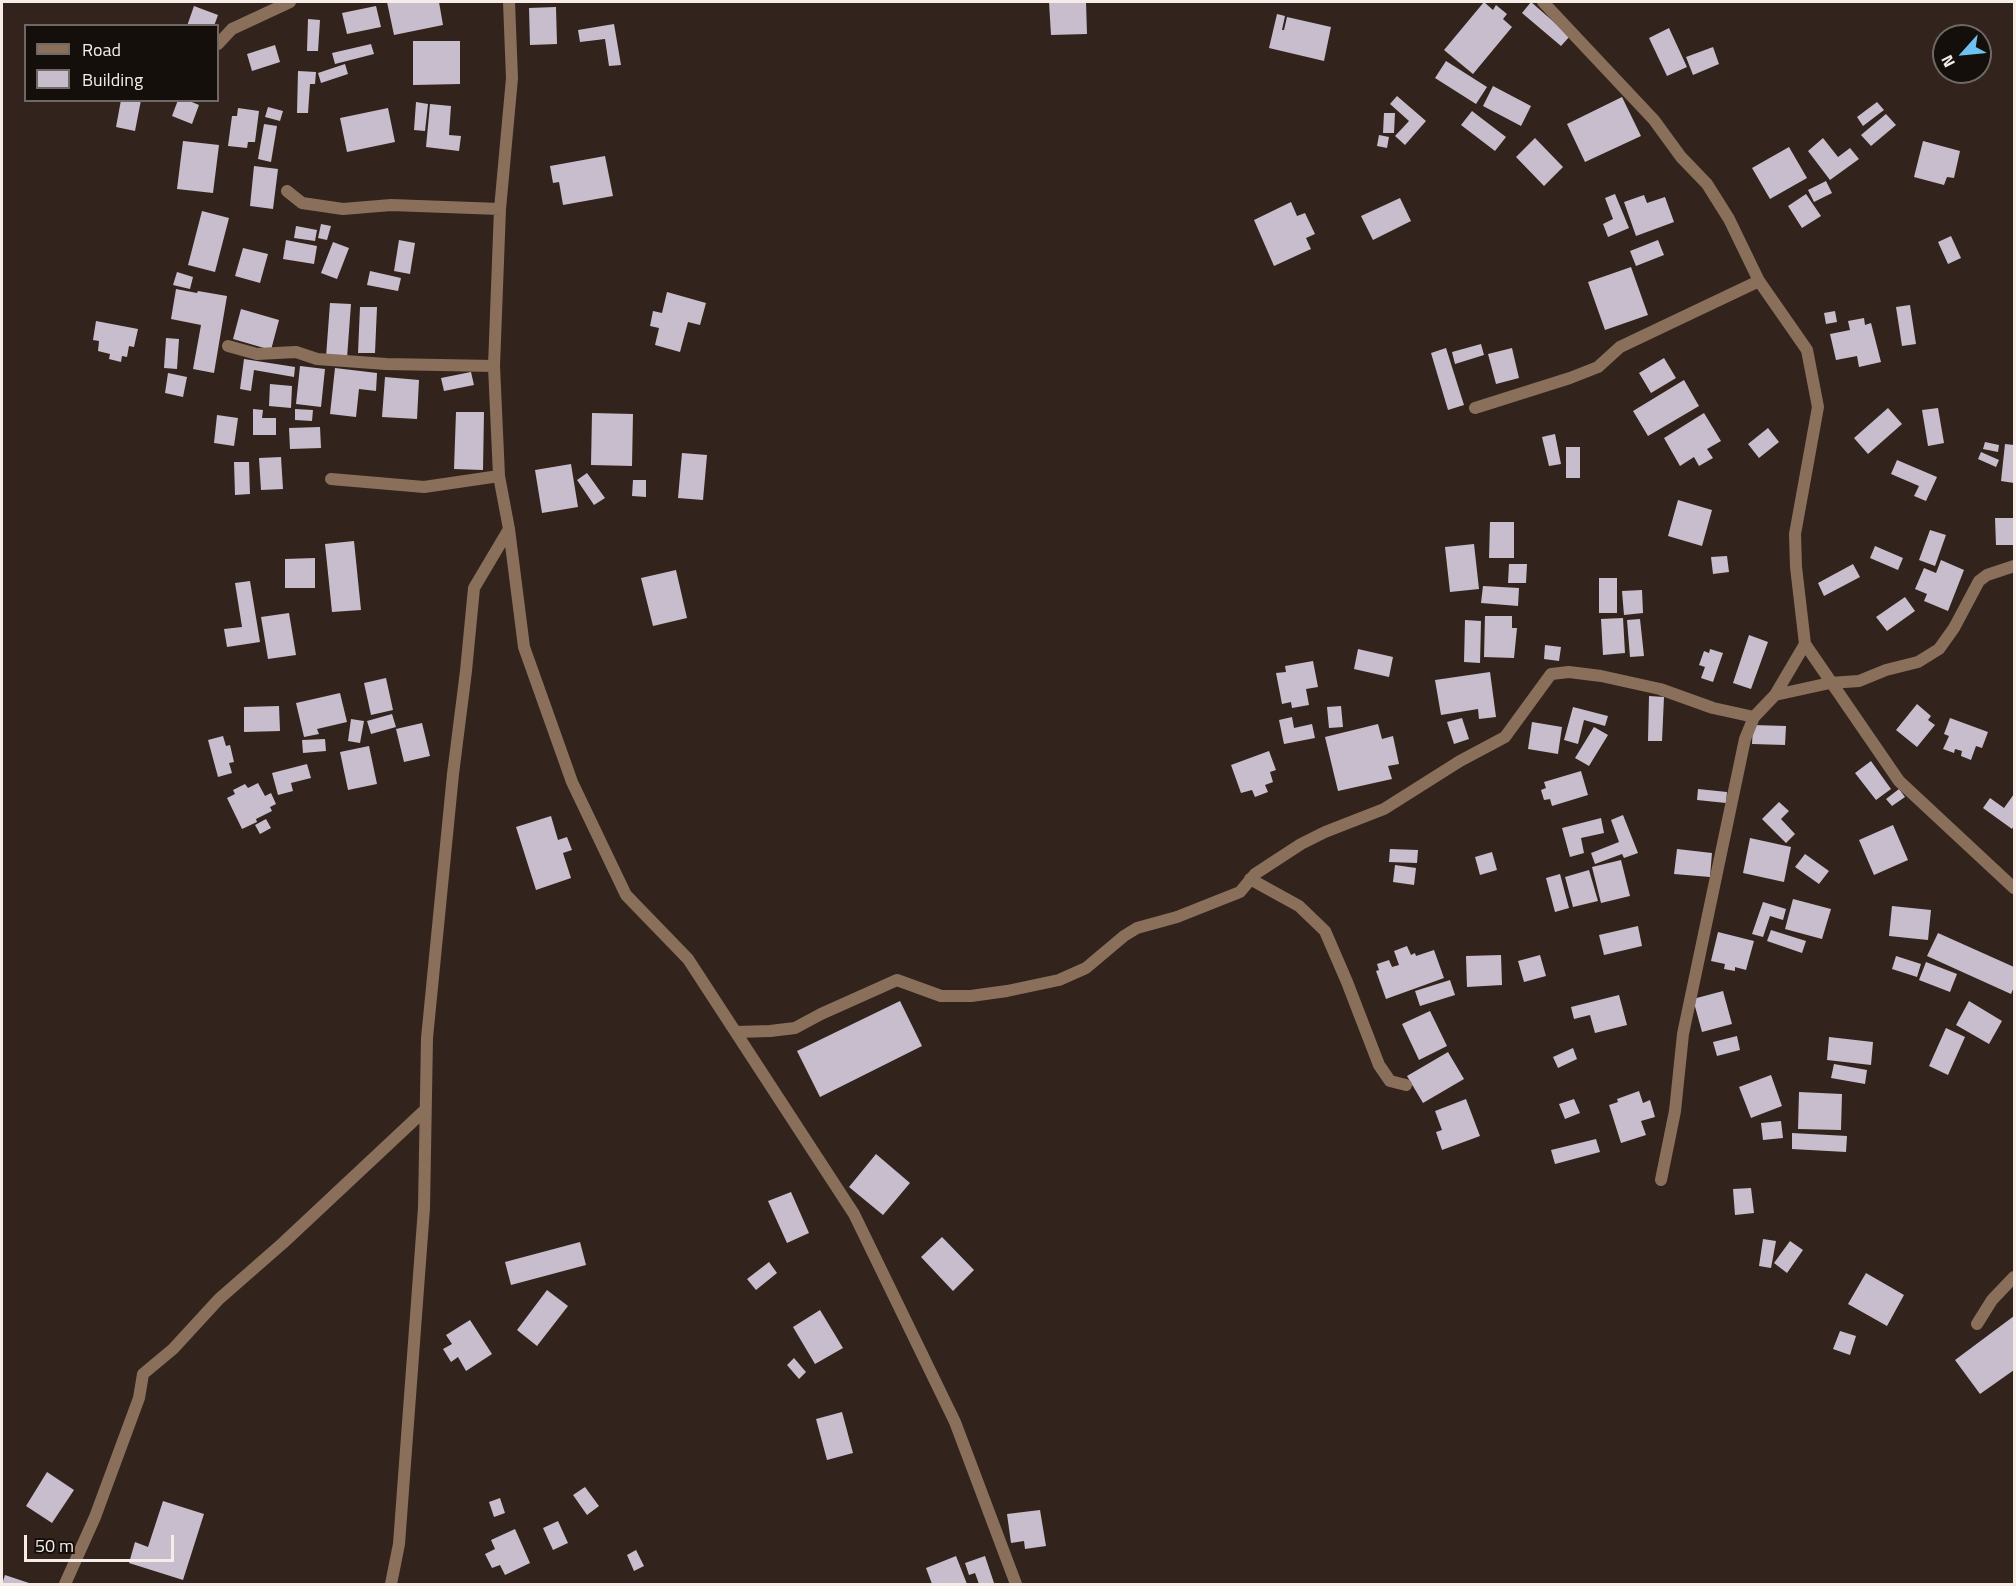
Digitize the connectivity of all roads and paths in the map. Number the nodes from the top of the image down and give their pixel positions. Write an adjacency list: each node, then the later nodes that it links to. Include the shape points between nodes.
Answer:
1 (290, 2): 4 (street, via 232,29)
2 (509, 2): 6 (street, via 512,78)
3 (1542, 2): 7 (street, via 1654,120 1707,184)
4 (219, 43)
5 (287, 191): 6 (street, via 302,203 343,208 391,205)
6 (500, 209): 9 (street)
7 (1759, 281): 10 (street, via 1620,347 1598,367); 15 (street, via 1807,350 1818,407 1795,534)
8 (228, 346): 9 (street, via 257,354 296,352 336,361)
9 (494, 366): 11 (street)
10 (1475, 408)
11 (499, 476): 12 (street, via 424,487); 13 (street)
12 (332, 479)
13 (509, 529): 21 (street, via 524,647 572,782 626,895 688,959); 23 (street, via 474,588 428,1027)
14 (2014, 566): 16 (street, via 1987,574 1979,581 1939,649 1918,662 1859,681)
15 (1805, 644): 16 (street); 17 (street)
16 (1830, 683): 17 (street); 20 (street, via 1899,782)
17 (1775, 695): 18 (street)
18 (1754, 717): 19 (street, via 1713,708 1660,688 1601,676 1551,674 1505,737 1384,809 1301,844); 24 (street, via 1745,740 1683,1034 1675,1111)
19 (1250, 879): 21 (street, via 1240,892 1137,928 1086,968 1059,980 971,996 941,996 897,980 795,1028); 22 (street, via 1299,906 1325,931 1379,1065 1390,1081)
20 (2014, 888)
21 (736, 1032): 29 (street, via 854,1214 955,1422)
22 (1406, 1085)
23 (425, 1110): 27 (street, via 219,1299 144,1374 139,1398 95,1516); 28 (street, via 424,1208 399,1544)
24 (1661, 1180)
25 (2014, 1277): 26 (street, via 1992,1300)
26 (1977, 1324)
27 (65, 1584)
28 (392, 1584)
29 (1016, 1584)

